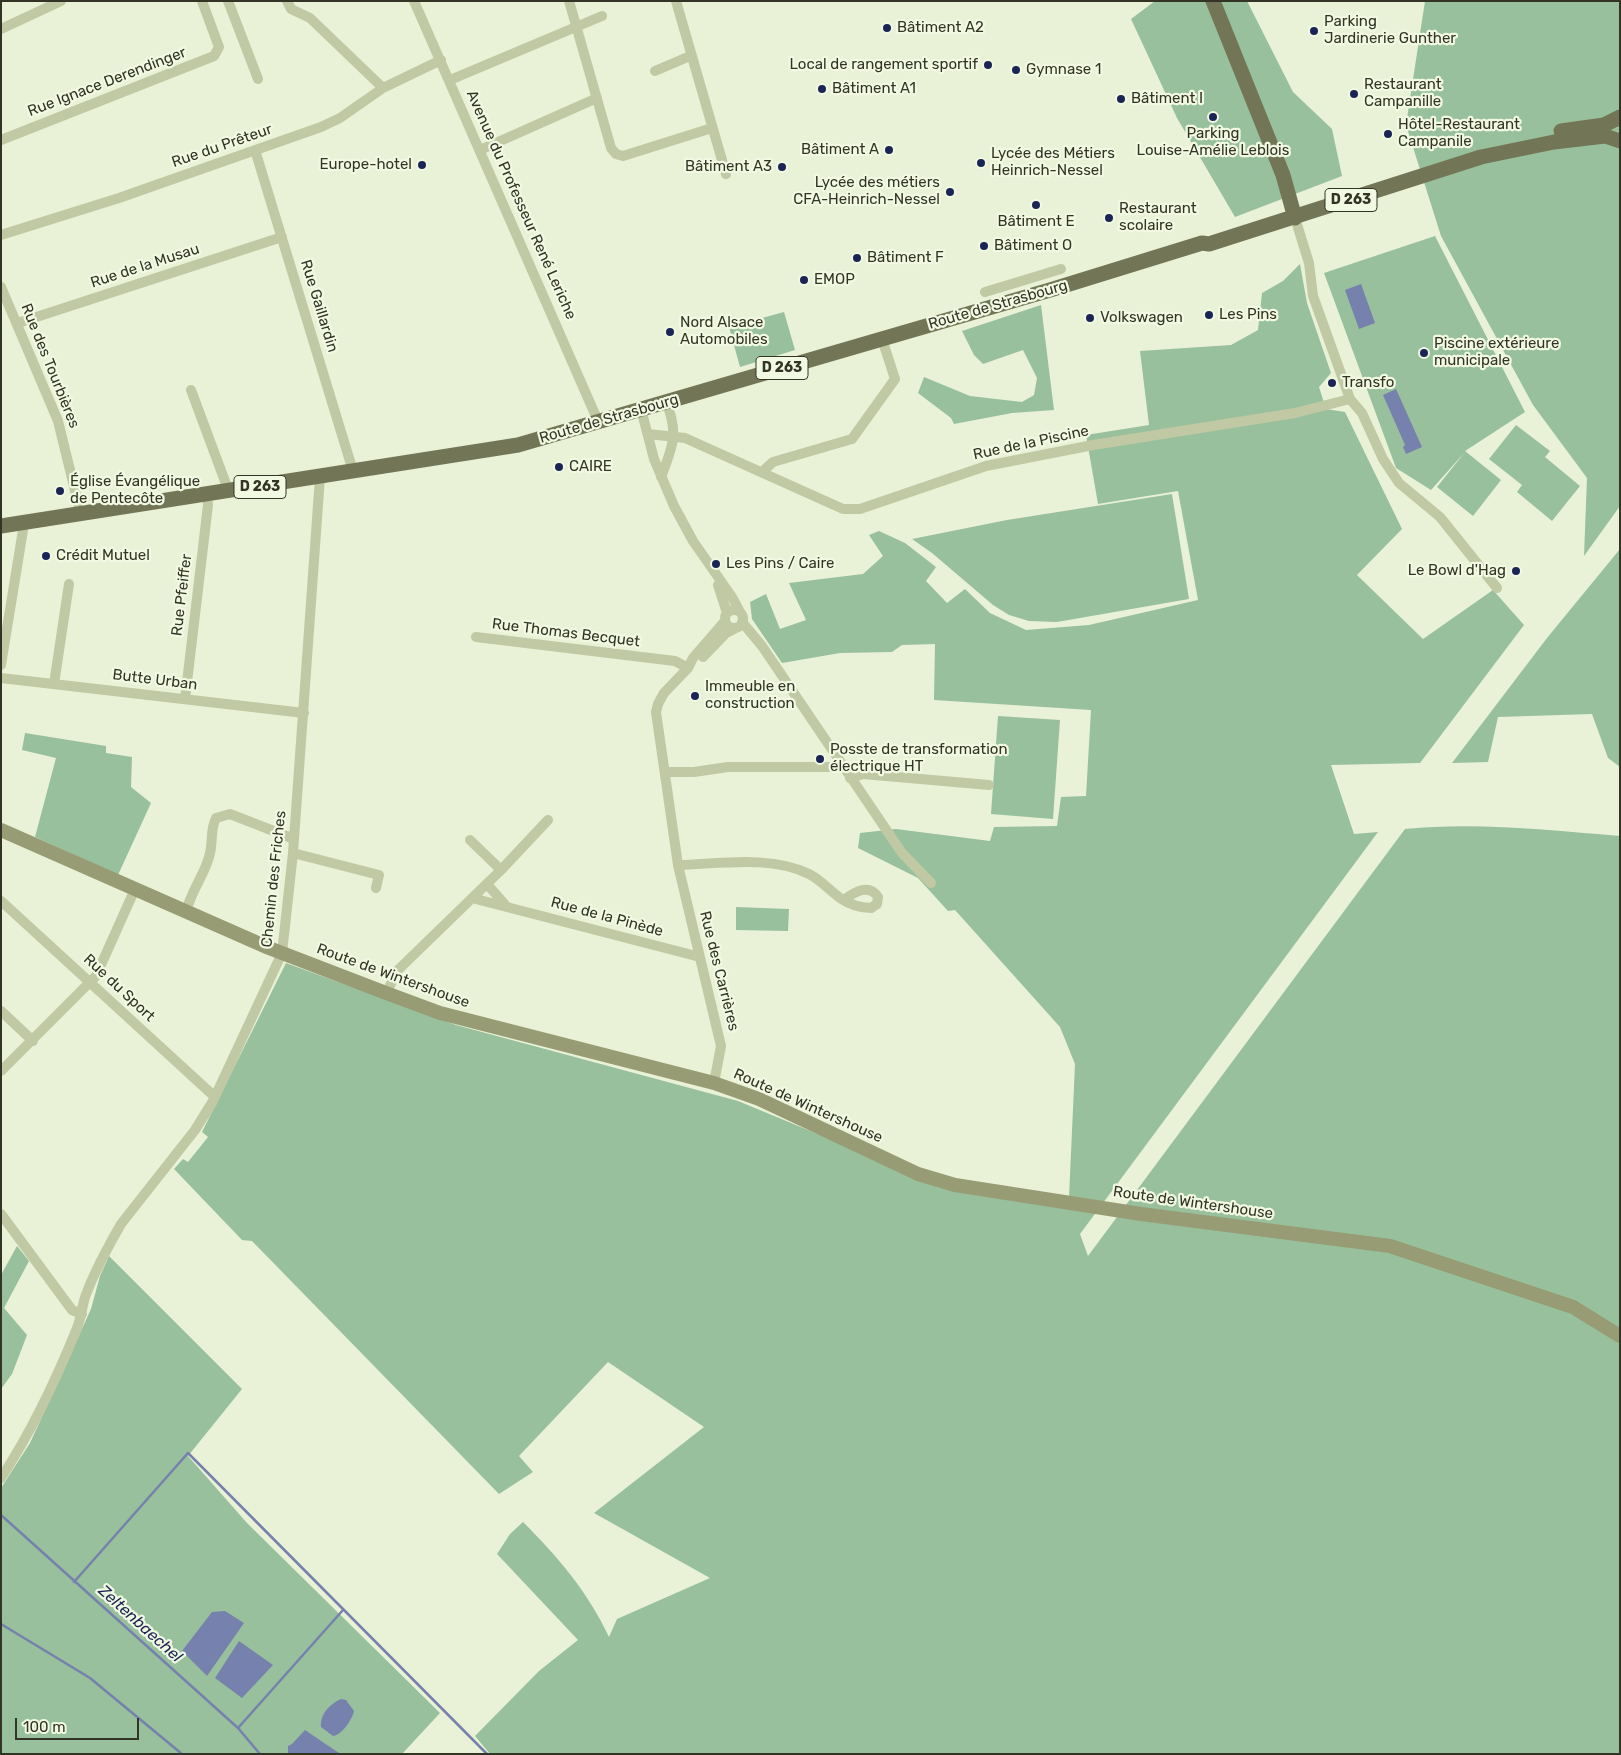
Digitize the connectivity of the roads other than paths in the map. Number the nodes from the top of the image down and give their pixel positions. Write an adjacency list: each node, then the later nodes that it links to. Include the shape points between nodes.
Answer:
1 (61, 1): 11 (street)
2 (202, 1): 23 (street, Rue Ignace Derendinger, via 219,47 214,56)
3 (228, 1): 15 (street)
4 (287, 1): 17 (street, via 291,9 310,18)
5 (414, 1): 13 (street, Avenue du Professeur René Leriche)
6 (569, 1): 10 (street)
7 (676, 1): 12 (street)
8 (1212, 1): 29 (main road, via 1281,170)
9 (602, 16): 10 (street)
10 (576, 26): 16 (street); 18 (street)
11 (1, 29)
12 (690, 56): 14 (street); 21 (street)
13 (441, 60): 16 (street, Avenue du Professeur René Leriche); 17 (street, Rue du Prêteur)
14 (656, 71)
15 (258, 79)
16 (450, 80): 26 (street, Avenue du Professeur René Leriche)
17 (382, 88): 25 (street, Rue du Prêteur, via 340,118)
18 (597, 98): 21 (street, via 611,148 623,156); 26 (street)
19 (1620, 117): 27 (main road, Route de Strasbourg / D 263, via 1604,125 1550,133 1472,151)
20 (1620, 123): 22 (main road)
21 (712, 128): 28 (street)
22 (1620, 129)
23 (1, 140)
24 (1620, 141): 27 (main road, Route de Strasbourg / D 263, via 1605,136 1554,142)
25 (255, 150): 30 (street, Rue du Prêteur, via 120,198); 31 (street, Rue Gaillardin)
26 (480, 150): 41 (street, Avenue du Professeur René Leriche)
27 (1421, 172): 29 (main road, Route de Strasbourg / D 263)
28 (726, 174)
29 (1293, 214): 36 (main road, Route de Strasbourg / D 263, via 1209,244 1202,243); 38 (street, via 1309,263 1313,296)
30 (1, 235)
31 (282, 237): 35 (street, Rue de la Musau); 44 (street, Rue Gaillardin)
32 (1061, 269): 34 (street)
33 (1, 287): 35 (street, Rue des Tourbières)
34 (985, 292)
35 (18, 323): 50 (street, Rue des Tourbières, via 58,421)
36 (882, 339): 39 (main road, Route de Strasbourg / D 263); 45 (street, via 895,379 852,439 773,462)
37 (191, 390): 48 (street)
38 (1350, 399): 45 (street, Rue de la Piscine, via 1295,413 1093,445 986,466 860,509 843,509); 55 (street, via 1362,413 1383,459 1399,483 1440,518)
39 (666, 401): 40 (main road, Route de Strasbourg / D 263); 43 (street, via 672,414)
40 (641, 410): 41 (main road, Route de Strasbourg / D 263); 42 (street)
41 (598, 421): 44 (main road, Route de Strasbourg / D 263, via 518,445)
42 (648, 434): 43 (street, Rue de la Piscine); 47 (street)
43 (675, 437): 45 (street, Rue de la Piscine, via 685,438); 47 (street)
44 (352, 472): 46 (main road, Route de Strasbourg / D 263)
45 (762, 472)
46 (320, 477): 48 (main road, Route de Strasbourg / D 263); 64 (street, Chemin des Friches)
47 (660, 477): 53 (street, via 684,526)
48 (229, 492): 49 (main road, Route de Strasbourg / D 263)
49 (207, 495): 50 (main road, Route de Strasbourg / D 263); 63 (street, Rue Pfeiffer)
50 (81, 515): 51 (main road, Route de Strasbourg / D 263)
51 (22, 522): 52 (main road, Route de Strasbourg / D 263); 59 (street)
52 (1, 526)
53 (713, 572): 56 (street, via 725,602); 57 (street, via 730,594)
54 (69, 584): 62 (street)
55 (1497, 588)
56 (726, 617): 57 (street, via 727,626); 57 (street, via 732,610); 60 (street, Rue des Carrières)
57 (738, 623): 60 (street, Rue des Carrières); 65 (street, via 761,645)
58 (476, 637): 60 (street, Rue Thomas Becquet, via 653,658)
59 (1, 665)
60 (685, 671): 66 (street, Rue des Carrières, via 661,698 656,712)
61 (1, 678): 62 (street, Butte Urban)
62 (54, 684): 63 (street, Butte Urban)
63 (185, 699): 64 (street, Butte Urban)
64 (304, 712): 71 (street, Chemin des Friches)
65 (843, 767): 66 (street, via 728,766 694,772); 67 (street)
66 (666, 772): 74 (street, Rue des Carrières)
67 (850, 778): 68 (street, via 863,774); 76 (street, via 902,853)
68 (989, 785)
69 (548, 820): 75 (street)
70 (1, 830): 79 (street, Route de Wintershouse)
71 (294, 839): 73 (street, Chemin des Friches); 84 (street, via 230,814 216,818 212,825 210,854 188,900)
72 (470, 840): 75 (street)
73 (293, 853): 78 (street, via 378,875); 85 (street, Chemin des Friches)
74 (678, 865): 82 (street, via 751,864 795,869 812,876); 86 (street, Rue des Carrières)
75 (501, 870): 77 (street)
76 (931, 883)
77 (487, 884): 80 (street); 83 (street)
78 (376, 888)
79 (135, 889): 84 (street, Route de Wintershouse); 87 (street)
80 (472, 898): 83 (street, Rue de la Pinède); 88 (street, via 398,970)
81 (1, 900): 87 (street, Rue du Sport)
82 (844, 900)
83 (507, 906): 86 (street, Rue de la Pinède)
84 (186, 912): 85 (street, Route de Wintershouse)
85 (282, 953): 88 (street, Route de Wintershouse); 93 (street, Chemin des Friches)
86 (700, 957): 92 (street, Rue des Carrières, via 722,1046)
87 (91, 982): 90 (street); 93 (street, Rue du Sport)
88 (386, 993): 92 (street, Route de Wintershouse, via 440,1013)
89 (1, 1010): 90 (street)
90 (33, 1041): 91 (street)
91 (1, 1071)
92 (714, 1083): 96 (street, Route de Wintershouse, via 759,1099 918,1174 955,1185 1141,1214 1390,1246 1573,1307)
93 (215, 1097): 95 (street, Chemin des Friches, via 195,1130 121,1224 100,1265 89,1303)
94 (1, 1214): 95 (street, via 56,1287 75,1302)
95 (82, 1314): 97 (street, Chemin des Friches, via 25,1441)
96 (1620, 1336)
97 (1, 1478)

